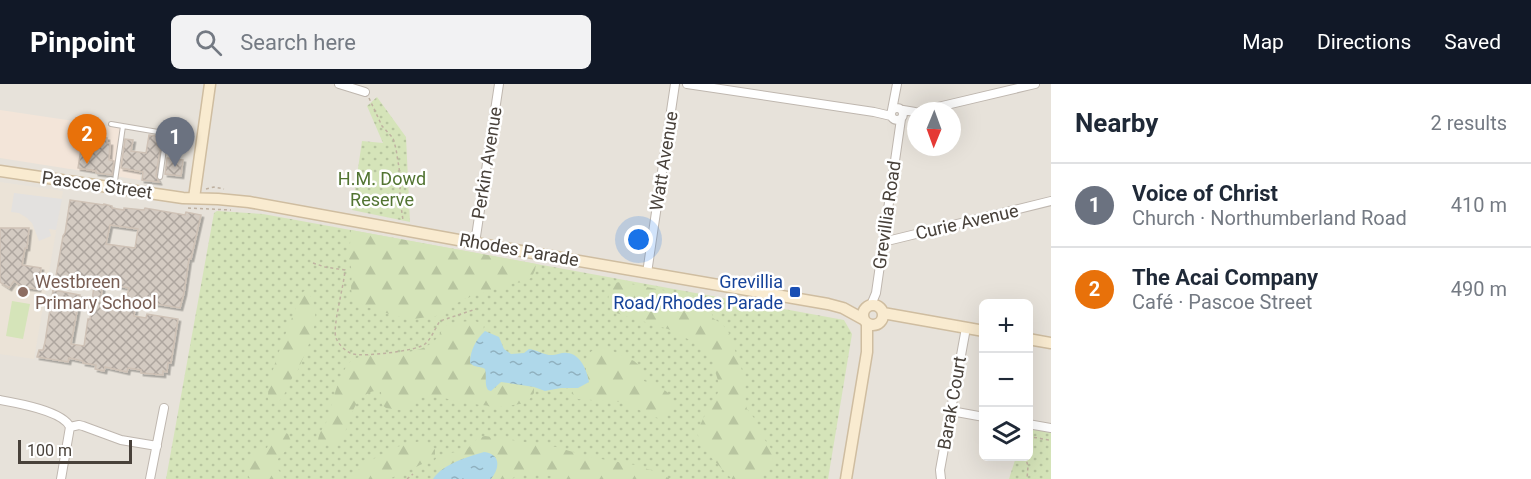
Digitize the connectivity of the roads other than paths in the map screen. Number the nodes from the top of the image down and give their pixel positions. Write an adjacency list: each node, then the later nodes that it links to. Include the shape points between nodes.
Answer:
1 (210, 84): 17 (main road)
2 (339, 84): 8 (street)
3 (499, 84): 20 (street, Perkin Avenue)
4 (675, 84): 21 (street, Watt Avenue)
5 (687, 84): 11 (street)
6 (1035, 84): 9 (street)
7 (896, 87): 11 (street, Grevillia Road)
8 (365, 92)
9 (959, 102)
10 (907, 113): 11 (street)
11 (897, 114): 19 (street, Grevillia Road)
12 (111, 124): 13 (lane)
13 (123, 126): 15 (lane, via 166,135); 16 (lane)
14 (0, 171): 16 (main road, Pascoe Street)
15 (160, 177)
16 (114, 188): 17 (main road, Pascoe Street)
17 (194, 198): 20 (main road, Rhodes Parade, via 249,202)
18 (1051, 201): 19 (street, Curie Avenue)
19 (883, 242): 22 (street, Grevillia Road)
20 (475, 243): 21 (main road, Rhodes Parade)
21 (647, 273): 22 (main road, Rhodes Parade)
22 (873, 315): 23 (main road, Rhodes Parade); 37 (main road)
23 (966, 328): 24 (main road, Rhodes Parade); 29 (street, Barak Court)
24 (979, 330)
25 (1033, 340): 26 (main road)
26 (1051, 343)
27 (0, 400): 32 (street, via 31,406 66,421)
28 (164, 408): 34 (street)
29 (951, 411): 30 (street); 38 (street, Barak Court)
30 (979, 416)
31 (1033, 425): 33 (street)
32 (70, 427): 34 (street, via 79,425 121,441); 35 (street)
33 (1051, 428)
34 (157, 446): 36 (street)
35 (61, 479)
36 (150, 479)
37 (846, 479)
38 (940, 479)

